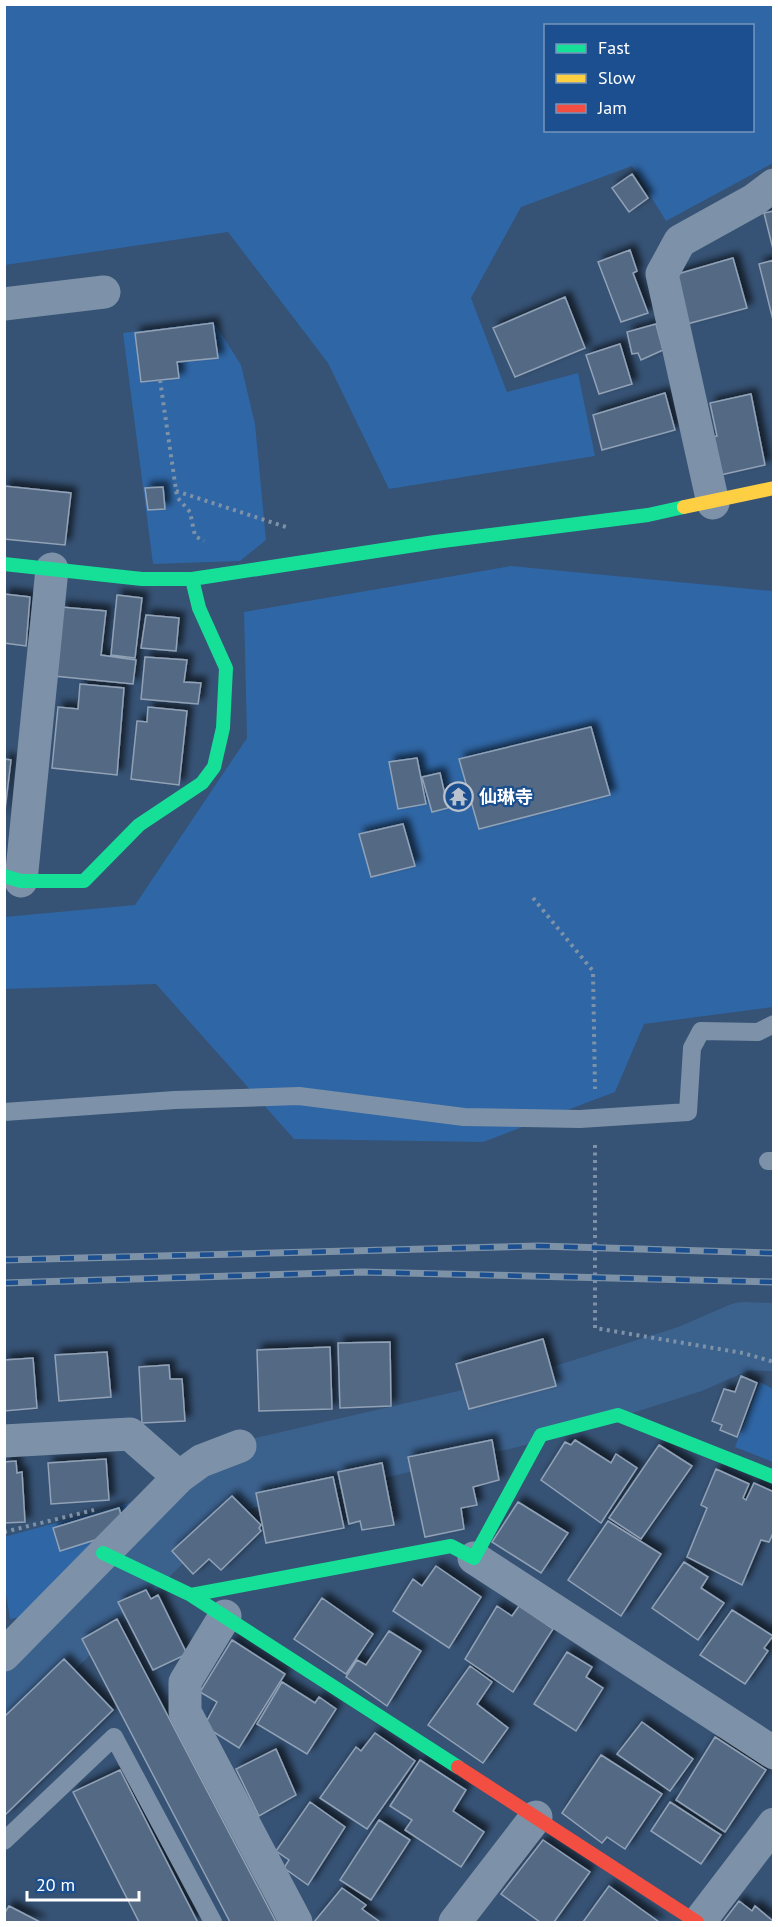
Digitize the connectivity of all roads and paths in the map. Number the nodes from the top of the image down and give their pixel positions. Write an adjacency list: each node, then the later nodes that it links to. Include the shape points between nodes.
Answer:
1 (774, 185): 7 (street, via 680,241 662,274)
2 (104, 292): 3 (street)
3 (4, 304)
4 (160, 380): 6 (path)
5 (774, 488): 7 (street)
6 (176, 491): 8 (path); 11 (path, via 190,512 195,536 235,555)
7 (713, 503): 11 (street)
8 (297, 530)
9 (4, 564): 10 (street)
10 (52, 569): 12 (street, via 142,579); 13 (street)
11 (237, 572): 12 (street)
12 (192, 579): 13 (street, via 199,608 226,668 223,728 214,767 202,783 139,825 84,881)
13 (13, 879)
14 (533, 898): 16 (path, via 593,971)
15 (774, 1024): 17 (lane, via 758,1032 701,1030 692,1048 688,1112 580,1119 464,1117 299,1096)
16 (595, 1090)
17 (4, 1112)
18 (595, 1138): 19 (path, via 595,1328 743,1353)
19 (774, 1362)
20 (4, 1441): 22 (street, via 130,1434)
21 (240, 1446): 22 (street, via 201,1461)
22 (179, 1477): 26 (street)
23 (774, 1477): 27 (street, via 618,1414 541,1435)
24 (98, 1509): 25 (path)
25 (4, 1532)
26 (110, 1556): 28 (street); 30 (street)
27 (474, 1558): 28 (street, via 451,1546); 31 (street)
28 (191, 1594): 29 (street)
29 (225, 1616): 32 (street); 37 (street, via 185,1682 184,1712)
30 (7, 1648)
31 (772, 1747)
32 (536, 1817): 35 (street); 38 (street)
33 (774, 1824): 38 (street)
34 (4, 1841): 36 (lane, via 114,1737)
35 (456, 1913)
36 (213, 1923)
37 (296, 1923)
38 (698, 1923)

